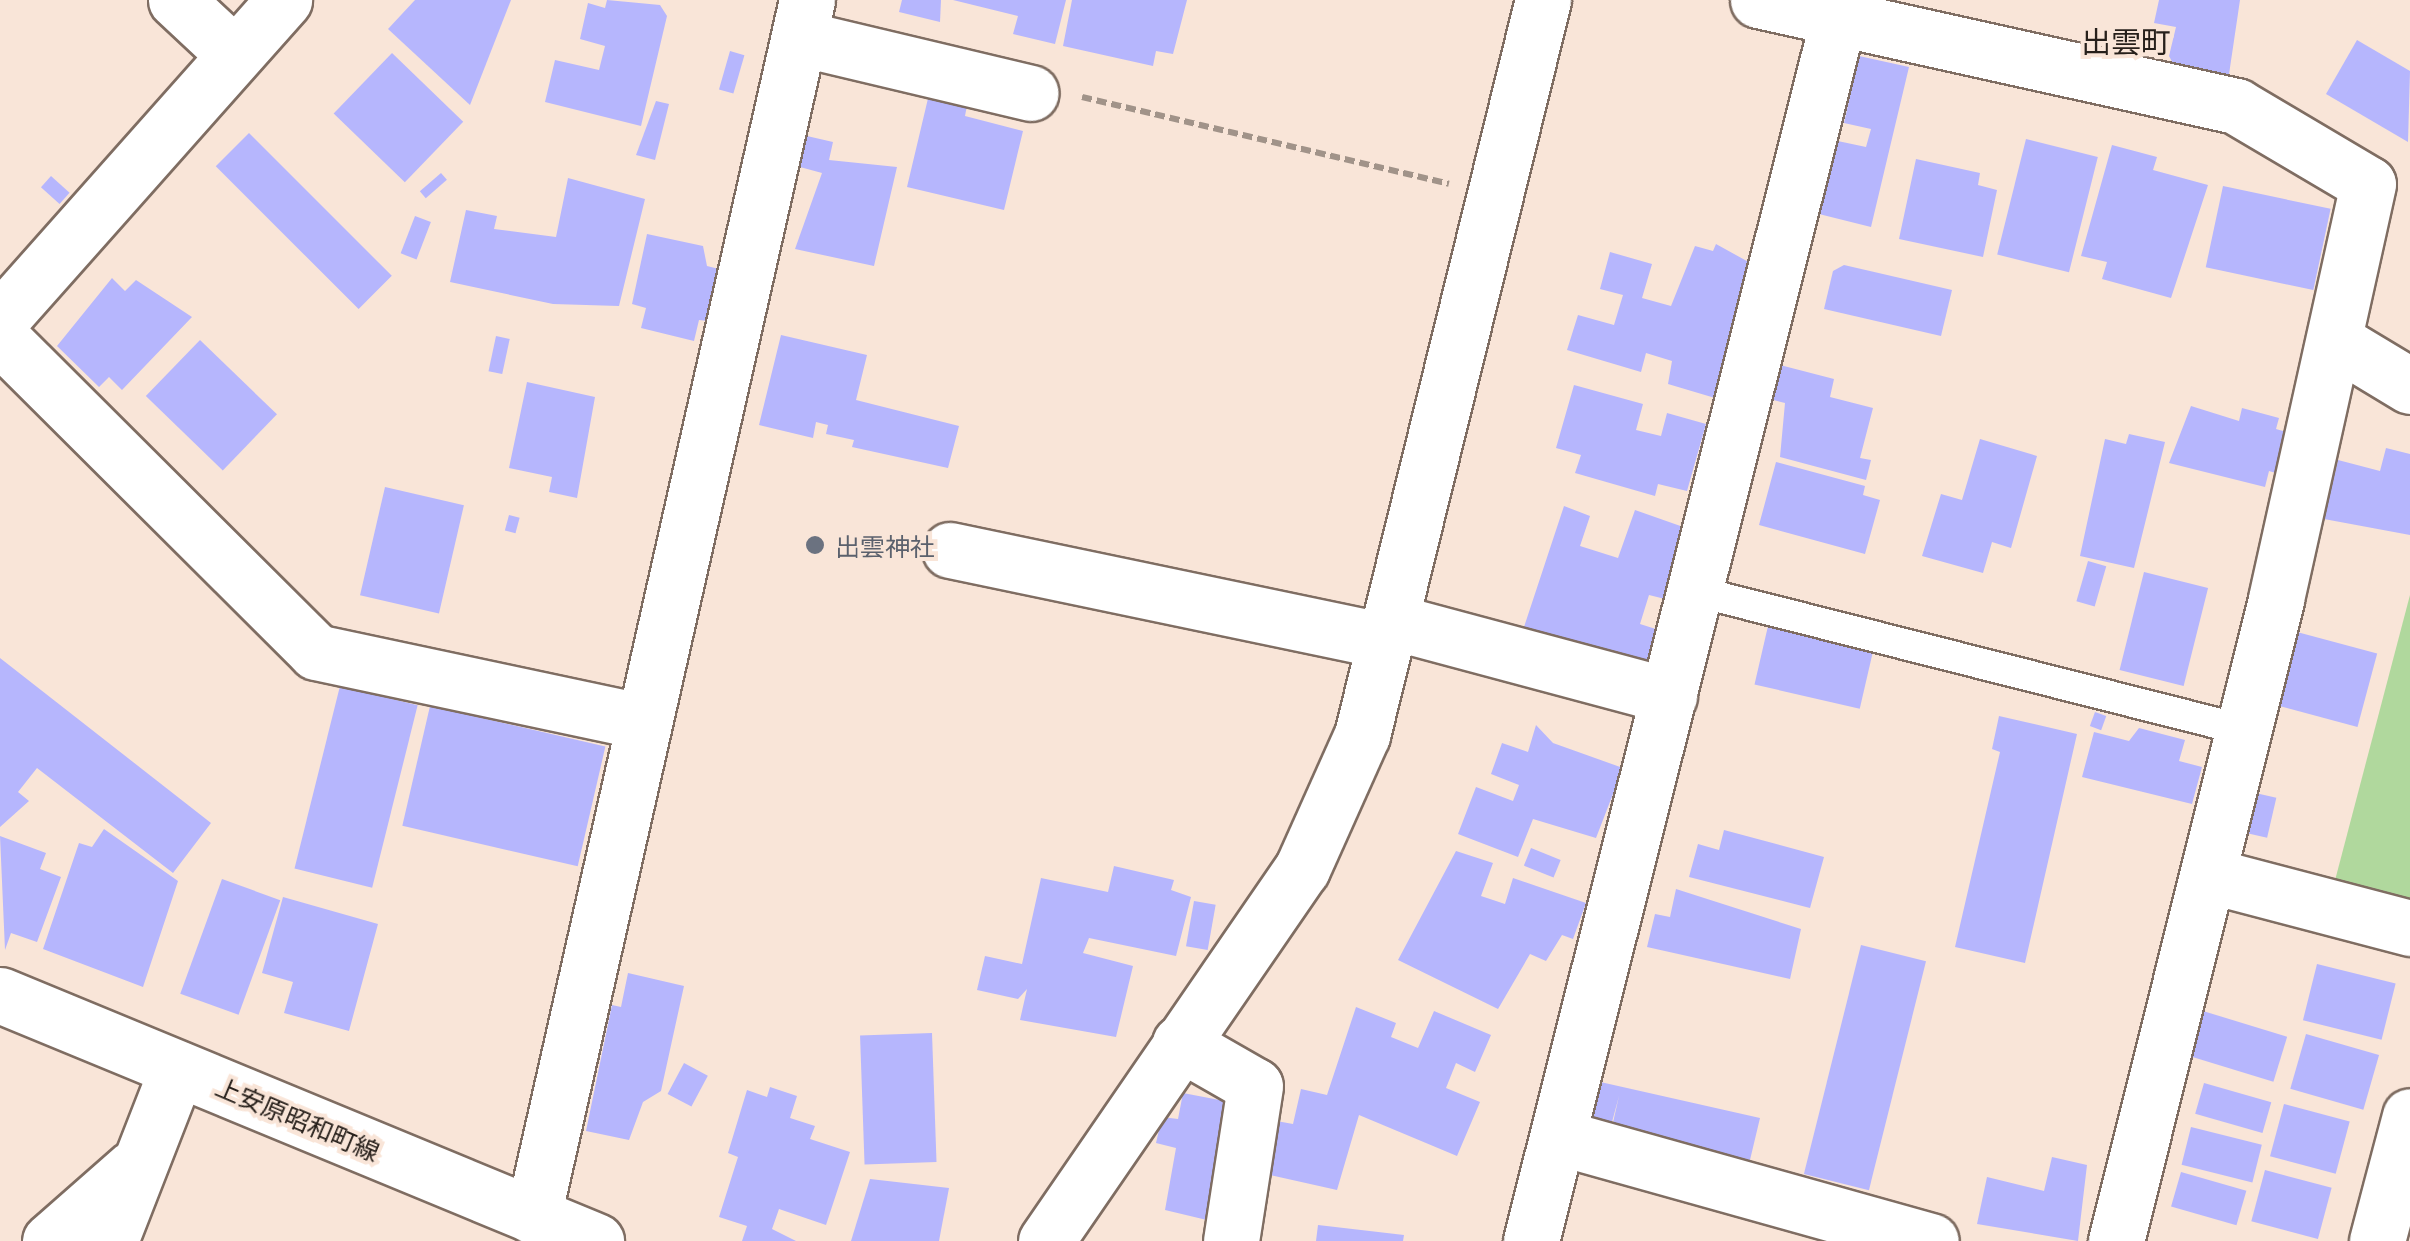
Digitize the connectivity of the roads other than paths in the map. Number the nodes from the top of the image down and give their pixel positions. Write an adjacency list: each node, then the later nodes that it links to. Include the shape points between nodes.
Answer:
1 (176, 0): 7 (street)
2 (284, 0): 7 (street)
3 (1543, 0): 15 (street, via 1489,194)
4 (1758, 0): 5 (street)
5 (1841, 9): 11 (street, via 2236,106 2368,184); 14 (street)
6 (804, 19): 8 (street); 17 (street)
7 (234, 54): 9 (street)
8 (1030, 93)
9 (0, 320)
10 (0, 337): 17 (street, via 316,652)
11 (2337, 342): 12 (street); 18 (street)
12 (2410, 386)
13 (950, 550): 15 (street)
14 (1695, 591): 16 (street); 18 (lane)
15 (1387, 631): 16 (street); 22 (street, via 1362,735 1302,869)
16 (1669, 696): 25 (street)
17 (640, 721): 27 (street)
18 (2244, 730): 19 (street)
19 (2208, 875): 20 (street); 35 (street)
20 (2410, 928)
21 (0, 995): 23 (street, 上安原昭和町線)
22 (1180, 1043): 31 (street); 32 (street, via 1255,1086)
23 (177, 1068): 26 (street); 27 (street, 上安原昭和町線)
24 (2410, 1116): 36 (street)
25 (1558, 1136): 33 (street); 34 (street)
26 (139, 1162): 28 (street); 29 (street)
27 (533, 1216): 30 (street, 上安原昭和町線)
28 (50, 1241)
29 (110, 1241)
30 (596, 1241)
31 (1046, 1241)
32 (1232, 1241)
33 (1532, 1241)
34 (1931, 1241)
35 (2116, 1241)
36 (2377, 1241)

